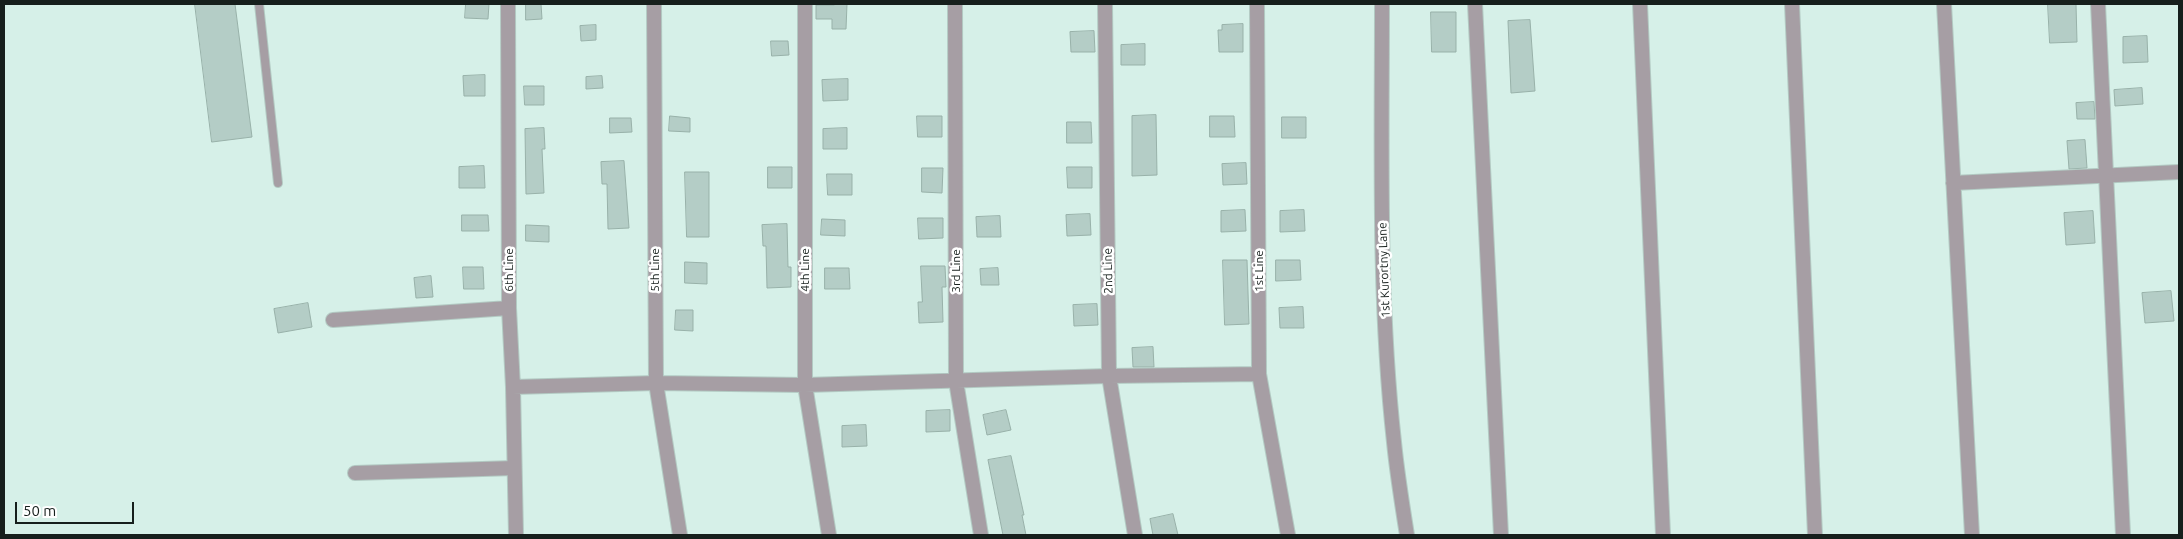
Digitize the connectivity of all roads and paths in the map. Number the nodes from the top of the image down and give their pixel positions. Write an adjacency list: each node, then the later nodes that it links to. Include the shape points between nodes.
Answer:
1 (259, 4): 16 (lane)
2 (508, 4): 18 (street, 6th Line)
3 (654, 4): 23 (street, 5th Line)
4 (804, 4): 24 (street, 4th Line)
5 (955, 4): 22 (street, 3rd Line)
6 (1105, 4): 21 (street, 2nd Line)
7 (1258, 4): 20 (street, 1st Line)
8 (1382, 4): 34 (street, 1st Kurortny Lane, via 1386,334 1394,441)
9 (1475, 4): 35 (street)
10 (1640, 4): 36 (street)
11 (1792, 4): 37 (street)
12 (1944, 4): 17 (street)
13 (2098, 4): 15 (street)
14 (2179, 172): 15 (street)
15 (2105, 175): 17 (street); 39 (street)
16 (278, 183)
17 (1952, 183): 38 (street)
18 (509, 308): 19 (street); 25 (street, 6th Line)
19 (333, 320)
20 (1259, 374): 21 (street); 33 (street, 1st Line)
21 (1109, 376): 22 (street); 32 (street, 2nd Line)
22 (956, 381): 24 (street); 31 (street, 3rd Line)
23 (656, 384): 24 (street); 25 (street); 29 (street, 5th Line)
24 (804, 384): 30 (street, 4th Line)
25 (513, 387): 26 (street, 6th Line)
26 (514, 468): 27 (street); 28 (street, 6th Line)
27 (355, 473)
28 (516, 535)
29 (680, 535)
30 (829, 535)
31 (982, 535)
32 (1135, 535)
33 (1288, 535)
34 (1407, 535)
35 (1502, 535)
36 (1663, 535)
37 (1815, 535)
38 (1972, 535)
39 (2123, 535)

